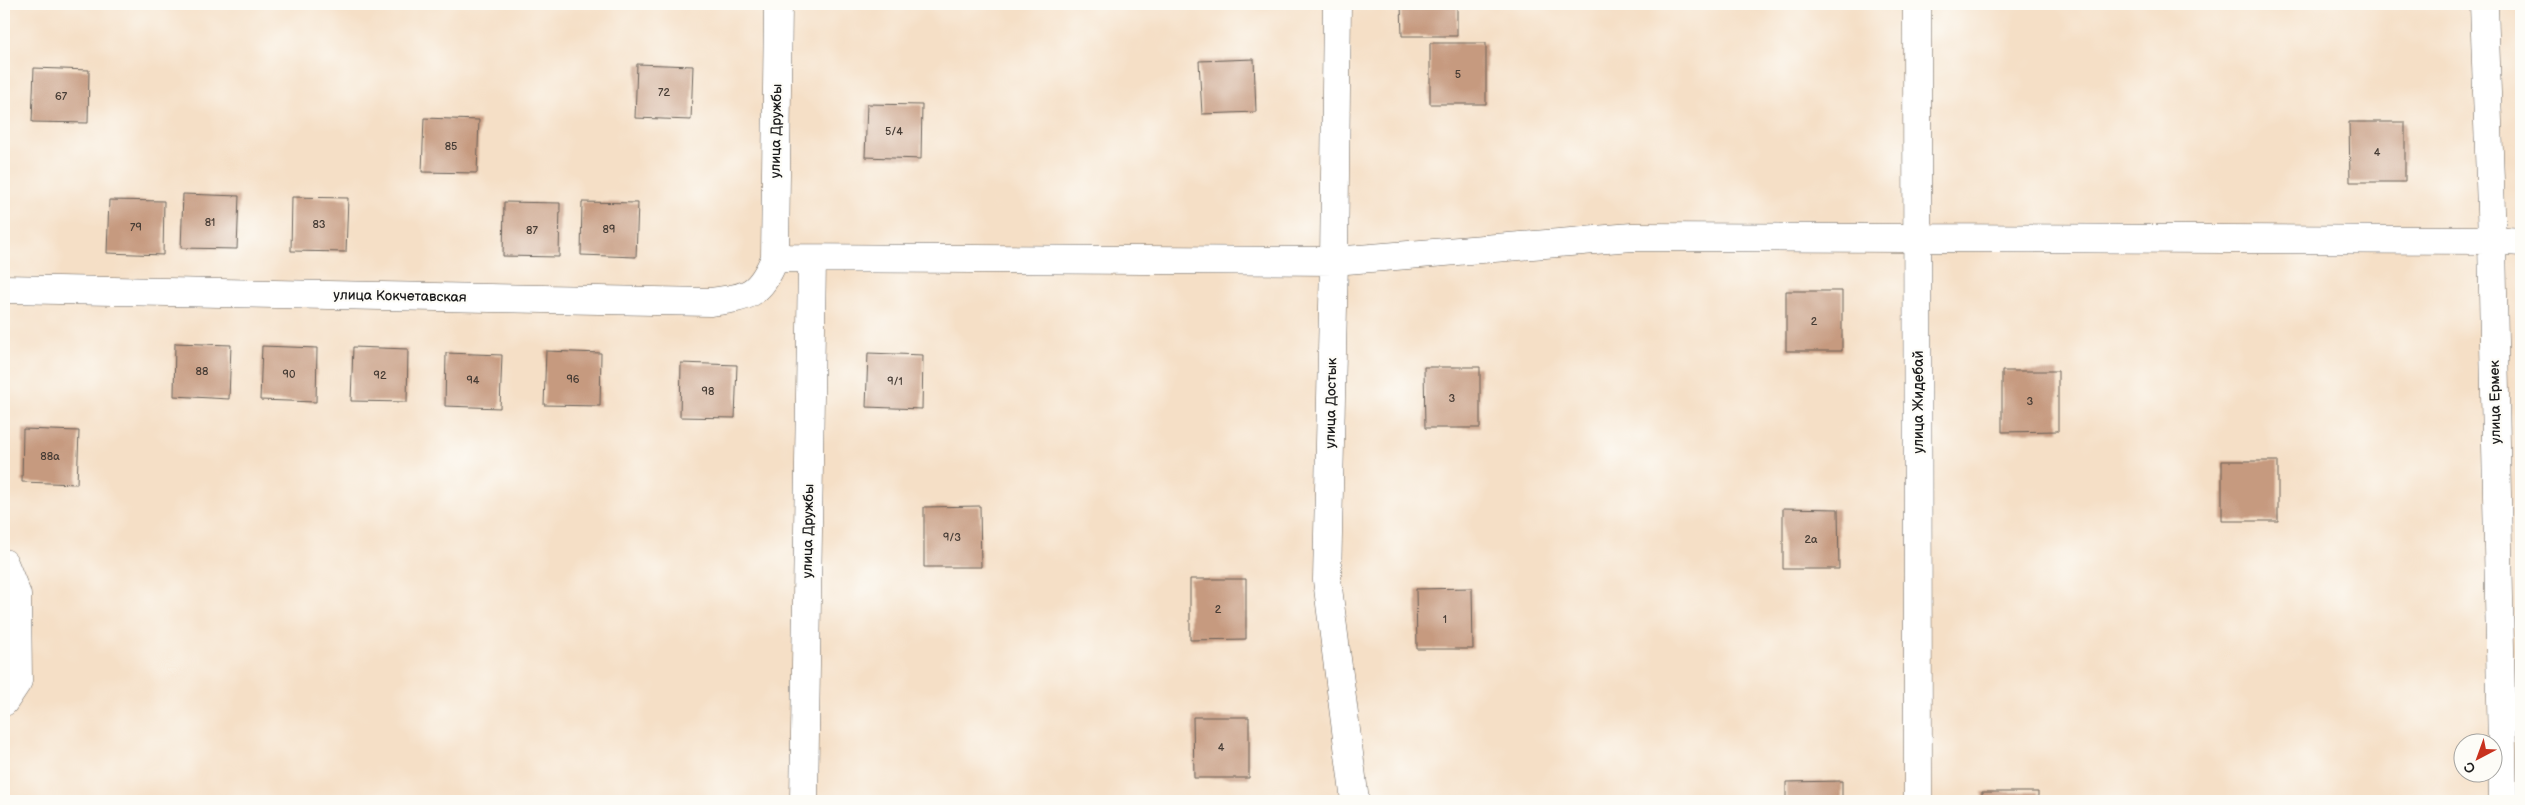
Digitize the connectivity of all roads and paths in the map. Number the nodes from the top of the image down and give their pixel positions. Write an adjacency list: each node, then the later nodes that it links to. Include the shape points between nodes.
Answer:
1 (778, 4): 8 (street, улица Дружбы)
2 (1337, 4): 10 (street, улица Достык)
3 (1917, 4): 5 (street, улица Жидебай)
4 (2484, 4): 6 (street, улица Ермек)
5 (1919, 240): 6 (street); 10 (street, via 1632,237); 16 (street, улица Жидебай)
6 (2492, 240): 7 (street); 17 (street, улица Ермек)
7 (2521, 242)
8 (775, 258): 9 (street); 11 (street, улица Кокчетавская, via 766,280 745,298 710,302)
9 (812, 260): 10 (street); 14 (street, улица Дружбы)
10 (1334, 261): 15 (street, улица Достык, via 1327,580)
11 (4, 289)
12 (4, 563): 13 (street, via 17,595 18,681)
13 (4, 702)
14 (804, 801)
15 (1355, 801)
16 (1918, 801)
17 (2503, 801)

